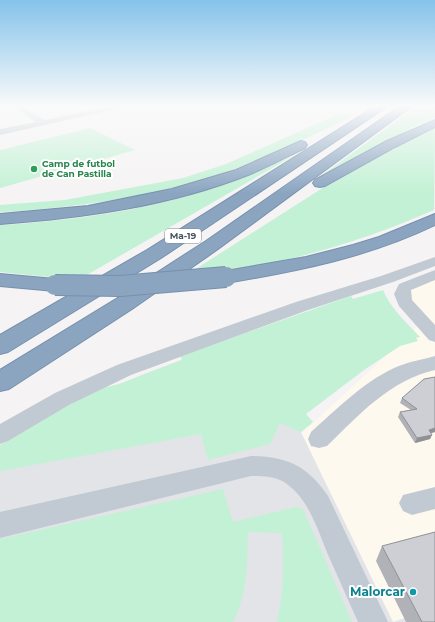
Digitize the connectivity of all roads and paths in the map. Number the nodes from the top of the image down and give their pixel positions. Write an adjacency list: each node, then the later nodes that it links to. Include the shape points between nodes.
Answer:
1 (321, 135): 5 (highway, via 247,170 196,188 113,207)
2 (336, 135): 12 (highway, Ma-19, via 154,254)
3 (366, 135): 7 (highway, Ma-19)
4 (410, 135): 7 (highway, via 328,179 252,227)
5 (0, 219)
6 (435, 219): 10 (highway, bridge, via 345,252 305,263 226,277 120,286 55,285)
7 (212, 245): 14 (highway, Ma-19)
8 (435, 261): 15 (street, via 124,370 62,399)
9 (435, 275): 11 (street, via 405,287 402,294 405,302)
10 (0, 280)
11 (435, 336)
12 (0, 346)
13 (435, 363): 16 (street, via 397,375)
14 (0, 382)
15 (0, 435)
16 (319, 439)
17 (0, 524): 18 (street, via 251,466 279,468 300,479 319,504)
18 (373, 622)

